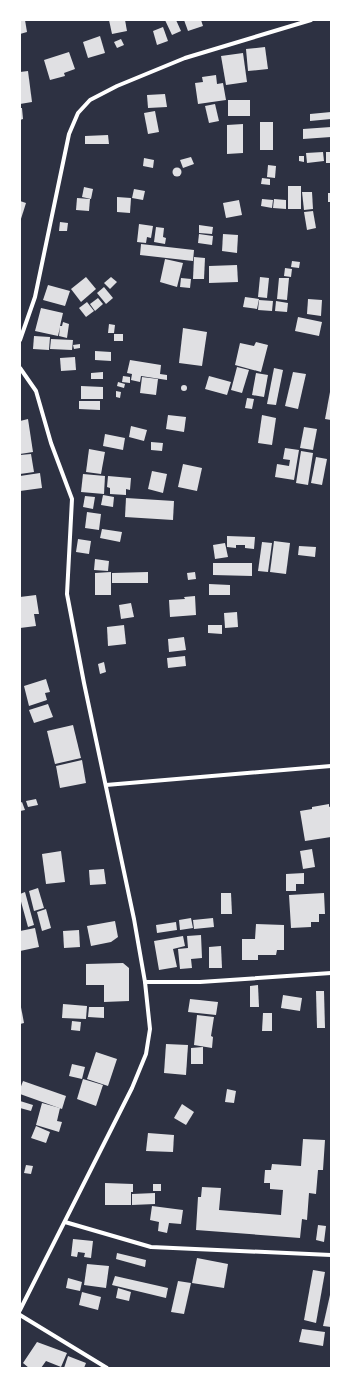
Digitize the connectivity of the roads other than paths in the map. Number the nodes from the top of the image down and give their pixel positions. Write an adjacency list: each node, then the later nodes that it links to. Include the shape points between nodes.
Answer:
1 (311, 20): 2 (street, via 185,58 90,100 78,114 69,134 35,297)
2 (20, 340)
3 (20, 368): 5 (street, via 36,391 51,443 72,499 68,594)
4 (331, 766): 5 (street)
5 (106, 785): 7 (street)
6 (331, 973): 7 (street, via 200,982)
7 (145, 982): 8 (street, via 150,1029 146,1054 132,1088)
8 (65, 1222): 9 (street, via 151,1247); 10 (street)
9 (331, 1255)
10 (20, 1310)
11 (20, 1315): 12 (street)
12 (108, 1368)

